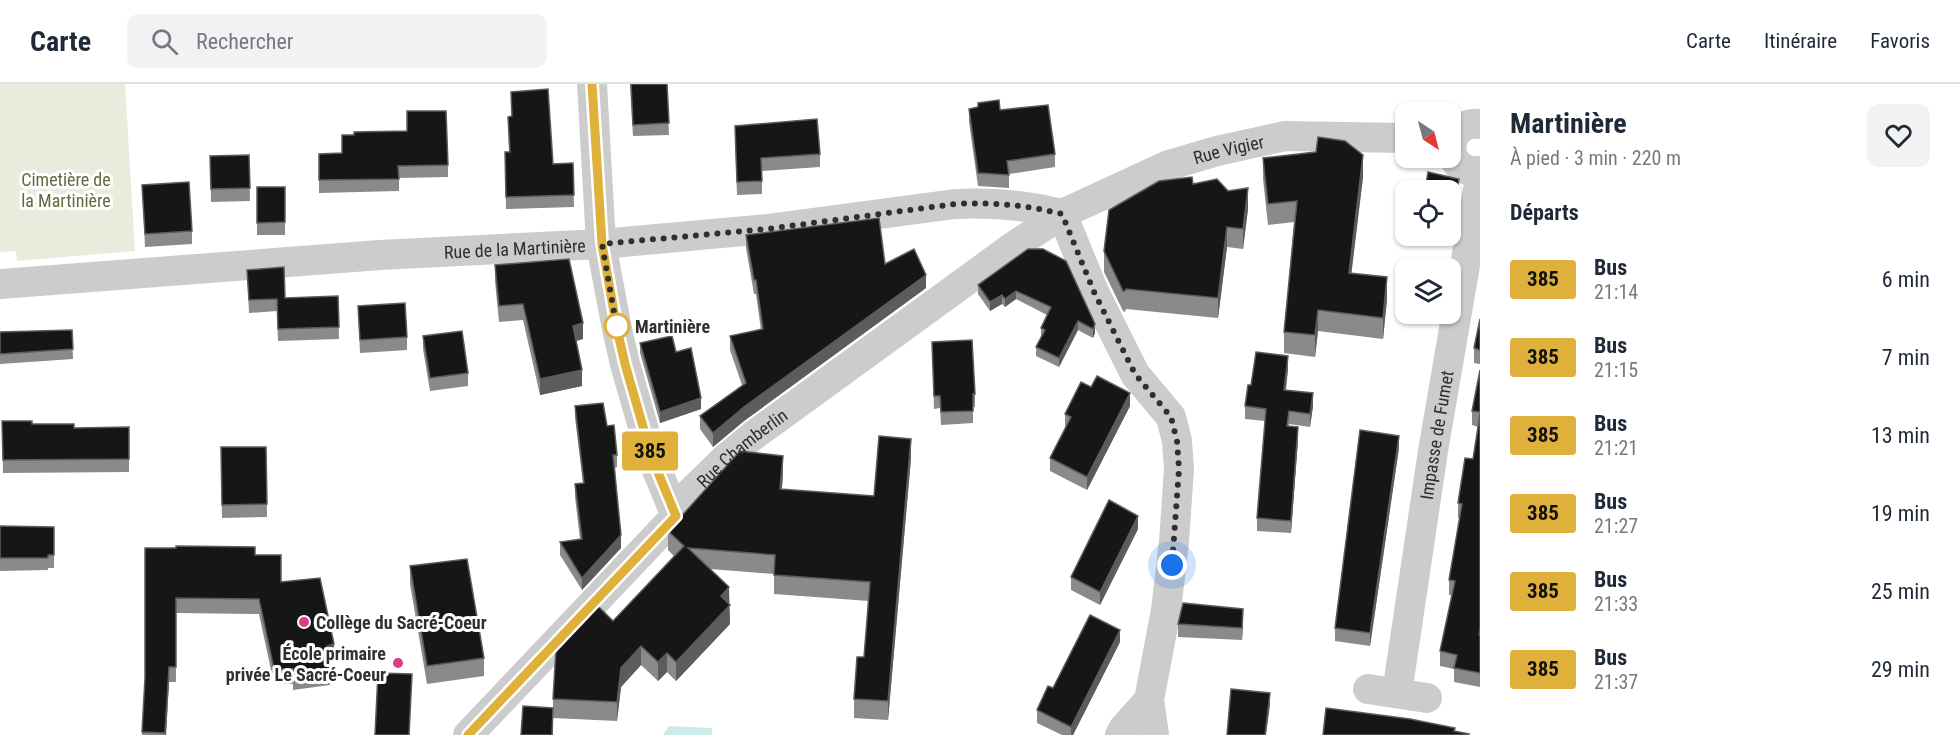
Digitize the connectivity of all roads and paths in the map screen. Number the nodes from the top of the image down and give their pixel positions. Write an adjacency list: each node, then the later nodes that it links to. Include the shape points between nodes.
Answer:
1 (592, 84): 9 (street)
2 (1480, 124): 3 (street)
3 (1461, 128)
4 (1395, 138): 8 (street, Rue Vigier, via 1285,136 1217,151 1166,166)
5 (1461, 166): 6 (street)
6 (1480, 171)
7 (1480, 178): 13 (street, Impasse de Fumet)
8 (1062, 214): 9 (street, Rue de la Martinière, via 985,202 767,229); 11 (street, Rue Chamberlin, via 754,435 687,496); 15 (street, via 1094,292 1135,374 1171,417 1177,441 1174,542)
9 (602, 244): 10 (street, Rue de la Martinière, via 380,255); 11 (street, via 625,364 652,458)
10 (0, 284)
11 (676, 516): 16 (street, Rue Chamberlin)
12 (1368, 689): 13 (street)
13 (1397, 693): 14 (street)
14 (1427, 698)
15 (1149, 700): 17 (street); 18 (street)
16 (468, 735)
17 (1120, 735)
18 (1154, 735)

